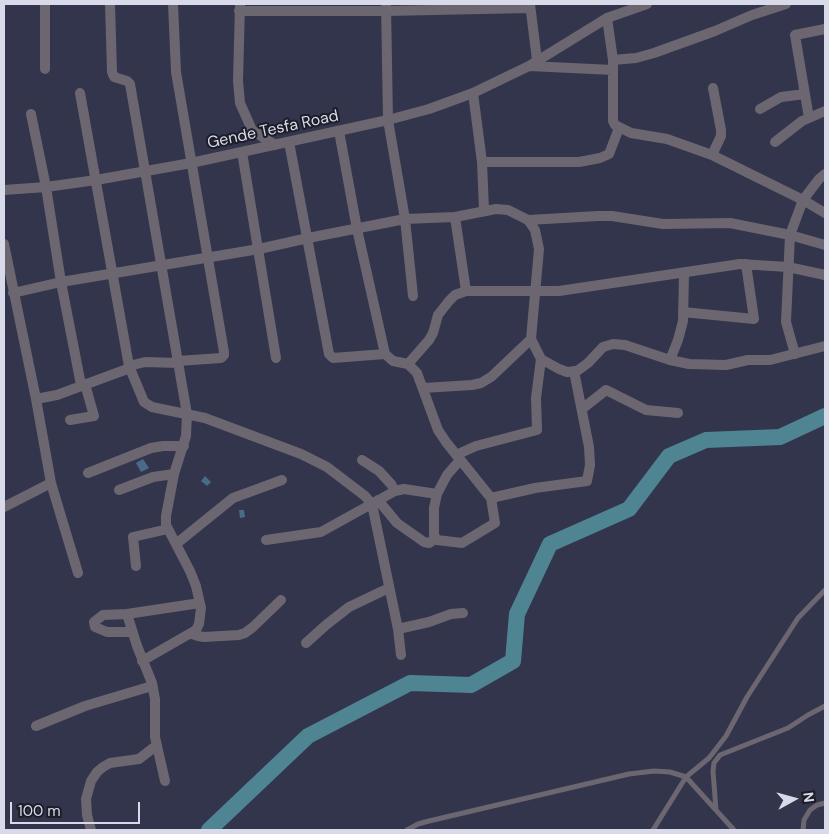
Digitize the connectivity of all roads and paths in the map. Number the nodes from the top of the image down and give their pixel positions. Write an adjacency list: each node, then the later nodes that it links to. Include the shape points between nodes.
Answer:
1 (45, 4): 13 (street)
2 (110, 4): 32 (street, via 112,72 130,84)
3 (173, 4): 31 (street, via 176,72)
4 (786, 4): 12 (street)
5 (641, 5): 9 (street, Gende Tesfa Road)
6 (530, 6): 8 (street); 11 (street)
7 (240, 7): 8 (street); 27 (street, via 240,103 252,130)
8 (386, 8): 22 (street)
9 (607, 18): 11 (street, Gende Tesfa Road); 12 (street)
10 (825, 29): 17 (street, via 795,35)
11 (533, 63): 12 (street); 16 (street, Gende Tesfa Road)
12 (613, 65): 23 (street, via 614,121)
13 (45, 68)
14 (713, 88): 29 (street, via 721,136)
15 (80, 93): 34 (street)
16 (473, 93): 22 (street, Gende Tesfa Road); 30 (street)
17 (805, 94): 18 (street, via 781,96); 21 (street)
18 (760, 109)
19 (825, 111): 21 (street)
20 (31, 114): 35 (street)
21 (809, 118): 26 (street)
22 (388, 120): 24 (street, Gende Tesfa Road); 41 (street)
23 (619, 128): 29 (street, via 667,139); 30 (street, via 609,154 600,158 579,162)
24 (339, 131): 25 (street, Gende Tesfa Road); 43 (street)
25 (288, 142): 27 (street, Gende Tesfa Road); 45 (street)
26 (775, 142)
27 (275, 145): 28 (street, Gende Tesfa Road)
28 (242, 152): 31 (street, Gende Tesfa Road); 48 (street)
29 (712, 155): 37 (street)
30 (482, 162): 38 (street)
31 (192, 163): 32 (street, Gende Tesfa Road); 49 (street)
32 (144, 171): 34 (street, Gende Tesfa Road); 51 (street)
33 (825, 174): 37 (street)
34 (96, 180): 35 (street, Gende Tesfa Road); 53 (street)
35 (46, 187): 36 (street, Gende Tesfa Road); 56 (street)
36 (4, 190)
37 (803, 200): 39 (street); 44 (street)
38 (484, 210): 40 (street); 42 (street, via 508,210)
39 (825, 214)
40 (455, 217): 41 (street); 57 (street)
41 (405, 219): 43 (street); 60 (street)
42 (528, 220): 44 (street, via 612,216 663,224 730,222); 58 (street, via 535,230 538,249)
43 (357, 229): 45 (street); 64 (street)
44 (790, 235): 47 (street); 52 (street)
45 (308, 238): 48 (street); 64 (street, via 331,358)
46 (4, 244): 59 (street)
47 (825, 245)
48 (258, 249): 49 (street); 66 (street)
49 (208, 258): 51 (street); 69 (street, via 224,355 221,358)
50 (746, 264): 52 (street); 54 (street); 61 (street, via 754,319)
51 (160, 265): 53 (street); 69 (street)
52 (788, 267): 55 (street); 65 (street, via 786,322)
53 (112, 273): 56 (street); 71 (street)
54 (684, 274): 58 (street); 61 (street)
55 (825, 275)
56 (61, 282): 59 (street); 73 (street)
57 (466, 291): 58 (street); 70 (street, via 449,301 438,315 429,340)
58 (534, 292): 62 (street)
59 (14, 293): 75 (street)
60 (413, 296)
61 (683, 312): 68 (street)
62 (532, 339): 67 (street); 74 (street, via 482,383)
63 (825, 346): 65 (street)
64 (385, 354): 70 (street, via 393,361)
65 (796, 354): 68 (street, via 726,365)
66 (276, 358)
67 (541, 359): 72 (street, via 567,372); 81 (street, via 536,398 537,430 476,446)
68 (670, 360): 72 (street, via 613,344 602,347 588,363)
69 (178, 362): 71 (street, via 146,362); 78 (street)
70 (408, 364): 74 (street)
71 (130, 367): 73 (street); 78 (street, via 148,406)
72 (574, 371): 76 (street)
73 (83, 385): 75 (street); 79 (street, via 94,416)
74 (424, 388): 81 (street, via 438,430)
75 (36, 399): 86 (street)
76 (582, 409): 77 (street, via 606,390 646,410); 90 (street, via 590,454 587,481)
77 (678, 413)
78 (187, 414): 80 (street); 91 (street, via 215,421 314,460)
79 (70, 420)
80 (184, 446): 83 (street, via 151,448); 84 (street)
81 (458, 457): 89 (street); 90 (street)
82 (362, 460): 88 (street, via 379,471)
83 (88, 473)
84 (174, 474): 87 (street, via 153,477); 93 (street, via 166,516)
85 (282, 480): 96 (street, via 233,498)
86 (50, 484): 92 (street); 98 (street)
87 (119, 490)
88 (395, 491): 89 (street, via 404,489); 91 (street)
89 (437, 494): 94 (street)
90 (491, 498): 94 (street, via 496,519 492,524 462,543)
91 (375, 502): 94 (street, via 424,542); 95 (street, via 321,532); 99 (street)
92 (4, 507)
93 (168, 530): 96 (street); 97 (street, via 133,537)
94 (435, 539)
95 (266, 540)
96 (176, 544): 102 (street, via 196,586)
97 (136, 566)
98 (78, 573)
99 (389, 588): 105 (street); 108 (street, via 349,607)
100 (825, 590): 115 (lane, via 798,618 715,751)
101 (281, 600): 107 (street, via 245,633 204,637)
102 (200, 603): 104 (street); 107 (street, via 199,624)
103 (463, 613): 105 (street)
104 (127, 614): 106 (street); 106 (street, via 103,614 94,622 95,627 108,632)
105 (398, 629): 109 (street)
106 (132, 632): 110 (street)
107 (192, 634): 110 (street)
108 (306, 643)
109 (402, 655)
110 (142, 661): 111 (street)
111 (152, 686): 113 (street, via 85,706); 114 (street)
112 (825, 706): 118 (lane, via 788,728 720,755 713,771)
113 (36, 726)
114 (157, 745): 116 (street); 119 (street, via 142,757 110,763 97,772 86,799)
115 (686, 776): 118 (lane); 120 (lane, via 662,771 628,774 429,821); 121 (lane)
116 (165, 781)
117 (825, 803): 123 (lane, via 810,810)
118 (716, 811): 122 (lane)
119 (92, 830)
120 (407, 830)
121 (653, 830)
122 (734, 830)
123 (802, 830)

